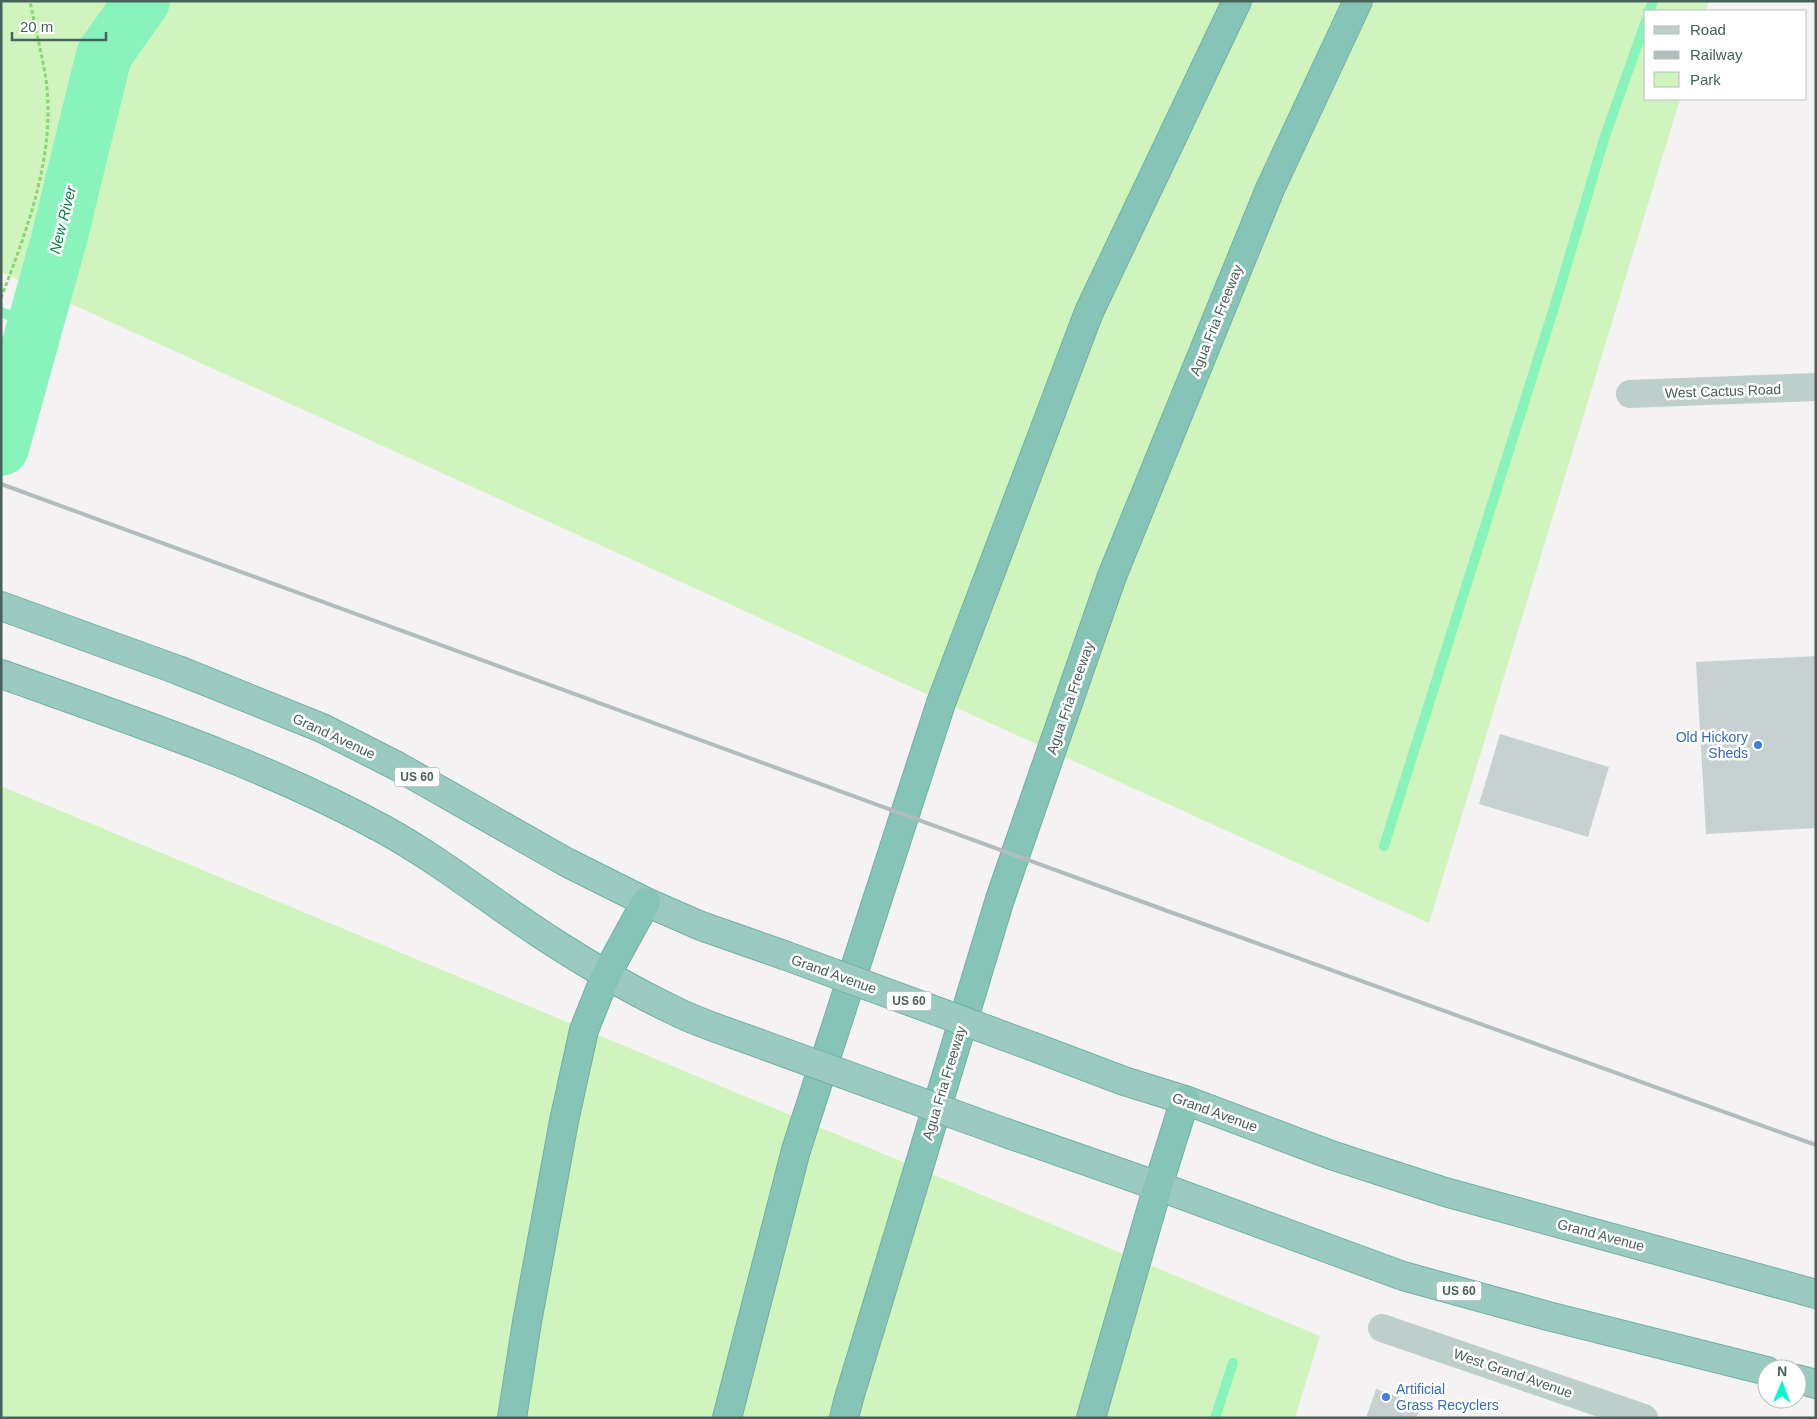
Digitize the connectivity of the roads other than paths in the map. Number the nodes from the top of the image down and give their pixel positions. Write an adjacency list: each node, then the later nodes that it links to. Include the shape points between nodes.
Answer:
1 (1237, 1): 15 (highway, via 1089,312 941,703 796,1150)
2 (1358, 1): 16 (highway, Agua Fria Freeway, via 1270,189 1112,576 1000,899)
3 (1816, 387): 4 (street, West Cactus Road)
4 (1630, 394)
5 (1, 606): 7 (highway, Grand Avenue / US 60, via 178,670 322,728 397,766 566,862)
6 (1, 674): 8 (highway, US 60, via 251,766 309,792 419,850)
7 (646, 902): 8 (highway); 9 (highway, Grand Avenue / US 60, bridge, via 701,926 1124,1081)
8 (606, 975): 10 (highway, US 60, bridge, via 677,1012 758,1043); 14 (highway, via 584,1030 564,1121)
9 (1185, 1100): 10 (highway); 11 (highway, Grand Avenue / US 60, via 1331,1155 1445,1192)
10 (1158, 1186): 13 (highway, US 60, via 1403,1276); 17 (highway)
11 (1816, 1294)
12 (1382, 1328): 18 (street, West Grand Avenue)
13 (1757, 1368)
14 (512, 1418)
15 (727, 1418)
16 (844, 1418)
17 (1090, 1418)
18 (1644, 1418)

